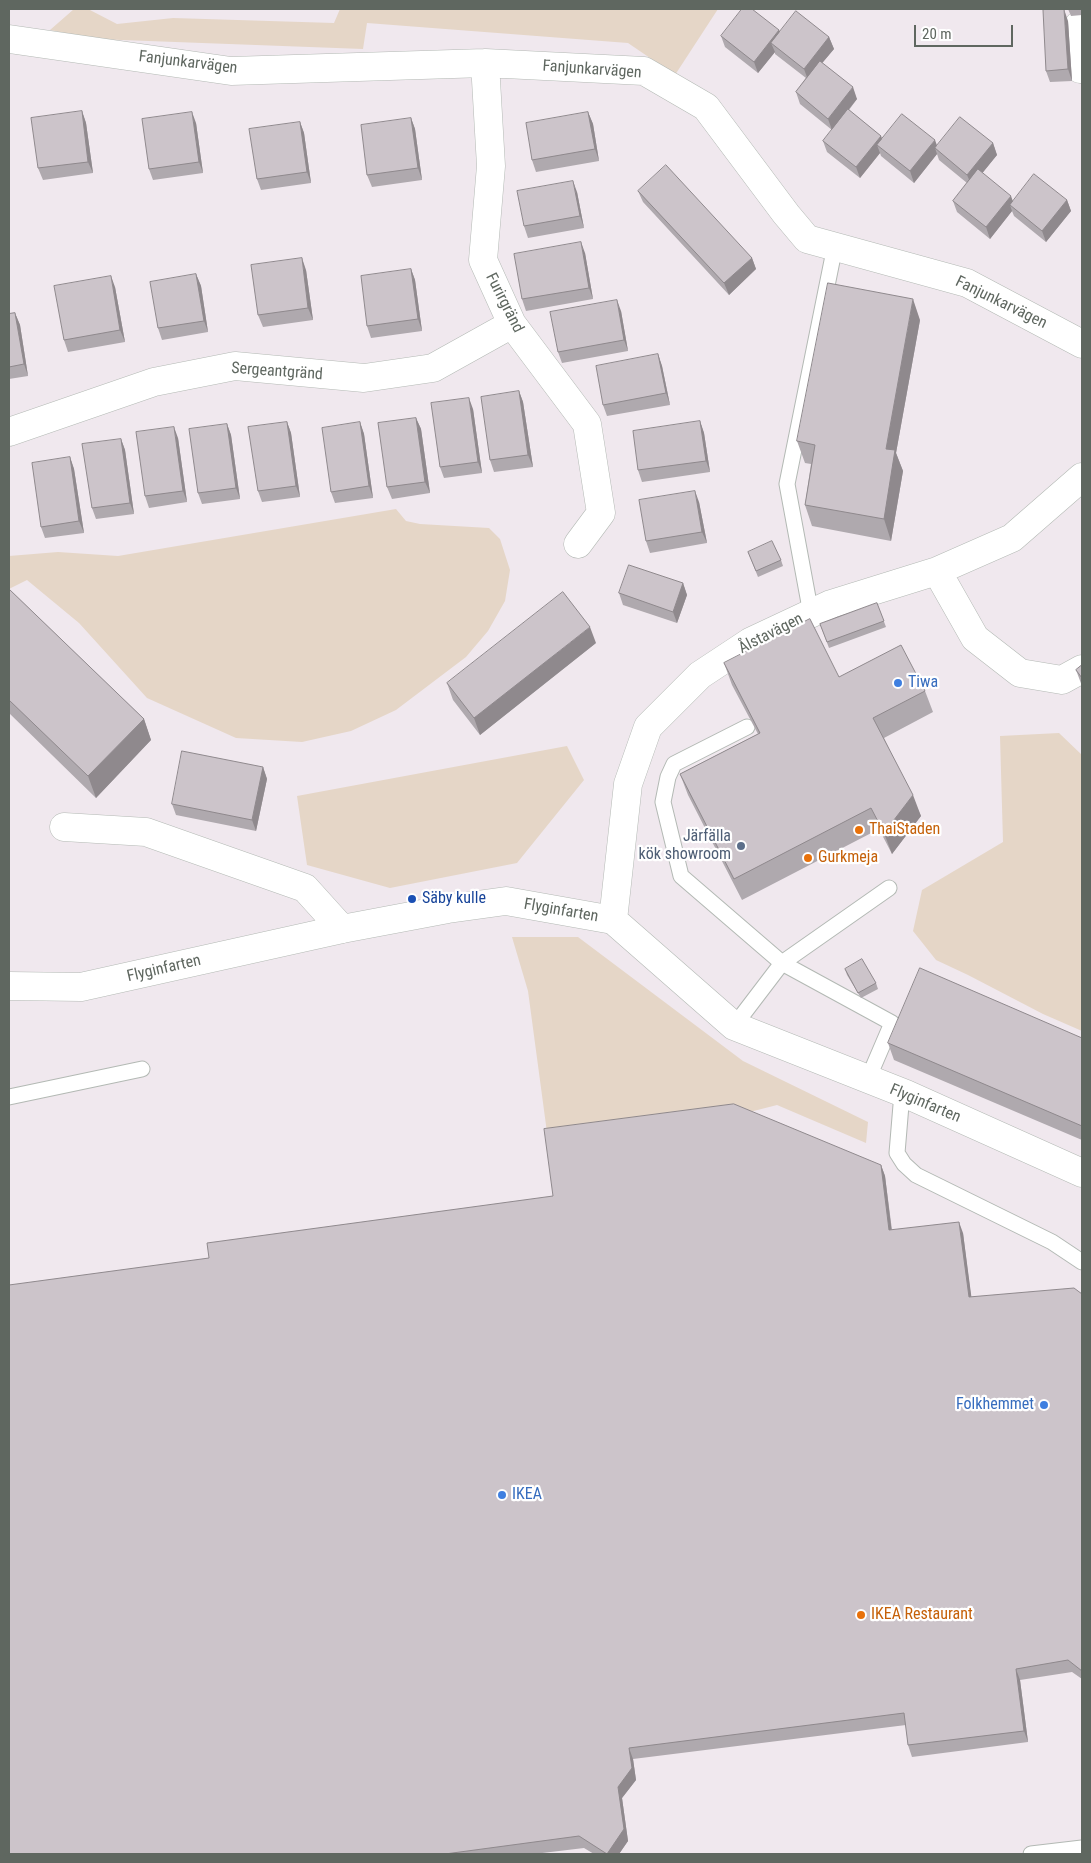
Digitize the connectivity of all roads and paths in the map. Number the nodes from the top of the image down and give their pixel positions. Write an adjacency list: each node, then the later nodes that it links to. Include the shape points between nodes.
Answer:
1 (1082, 25): 4 (street, via 1079,25 1079,34)
2 (9, 39): 3 (street, Fanjunkarvägen, via 231,71)
3 (485, 64): 5 (street, Fanjunkarvägen, via 644,71 706,107 807,239); 6 (street, Furirgränd, via 491,166 483,260)
4 (1082, 69)
5 (835, 246): 7 (street, Fanjunkarvägen, via 967,282); 12 (lane, via 787,484)
6 (512, 324): 8 (street, Sergeantgränd, via 433,368 364,378 235,366 154,382); 10 (street, Furirgränd, via 587,424 601,513)
7 (1082, 344)
8 (9, 432)
9 (1082, 478): 11 (street, Ålstavägen, via 1012,538)
10 (578, 544)
11 (937, 572): 12 (street, Ålstavägen, via 831,604); 13 (street, via 975,638 1020,673 1062,680)
12 (810, 614): 17 (street, Ålstavägen, via 750,642 700,675 648,727 628,784)
13 (1082, 669)
14 (747, 727): 19 (lane, via 674,764 663,802 681,876)
15 (64, 827): 18 (street, via 146,832 305,888)
16 (889, 888): 19 (lane)
17 (613, 920): 18 (street, Flyginfarten, via 506,902 448,909); 21 (street, Flyginfarten)
18 (342, 929): 20 (street, Flyginfarten, via 81,987)
19 (782, 963): 21 (lane); 23 (lane, via 892,1023)
20 (9, 986)
21 (734, 1026): 23 (street, Flyginfarten)
22 (142, 1069): 25 (lane)
23 (868, 1079): 24 (street, Flyginfarten)
24 (902, 1093): 26 (street, Flyginfarten); 27 (lane, via 897,1153 904,1164 916,1175 1052,1242)
25 (9, 1097)
26 (1082, 1174)
27 (1082, 1262)
28 (1082, 1848): 29 (lane)
29 (1031, 1854)

